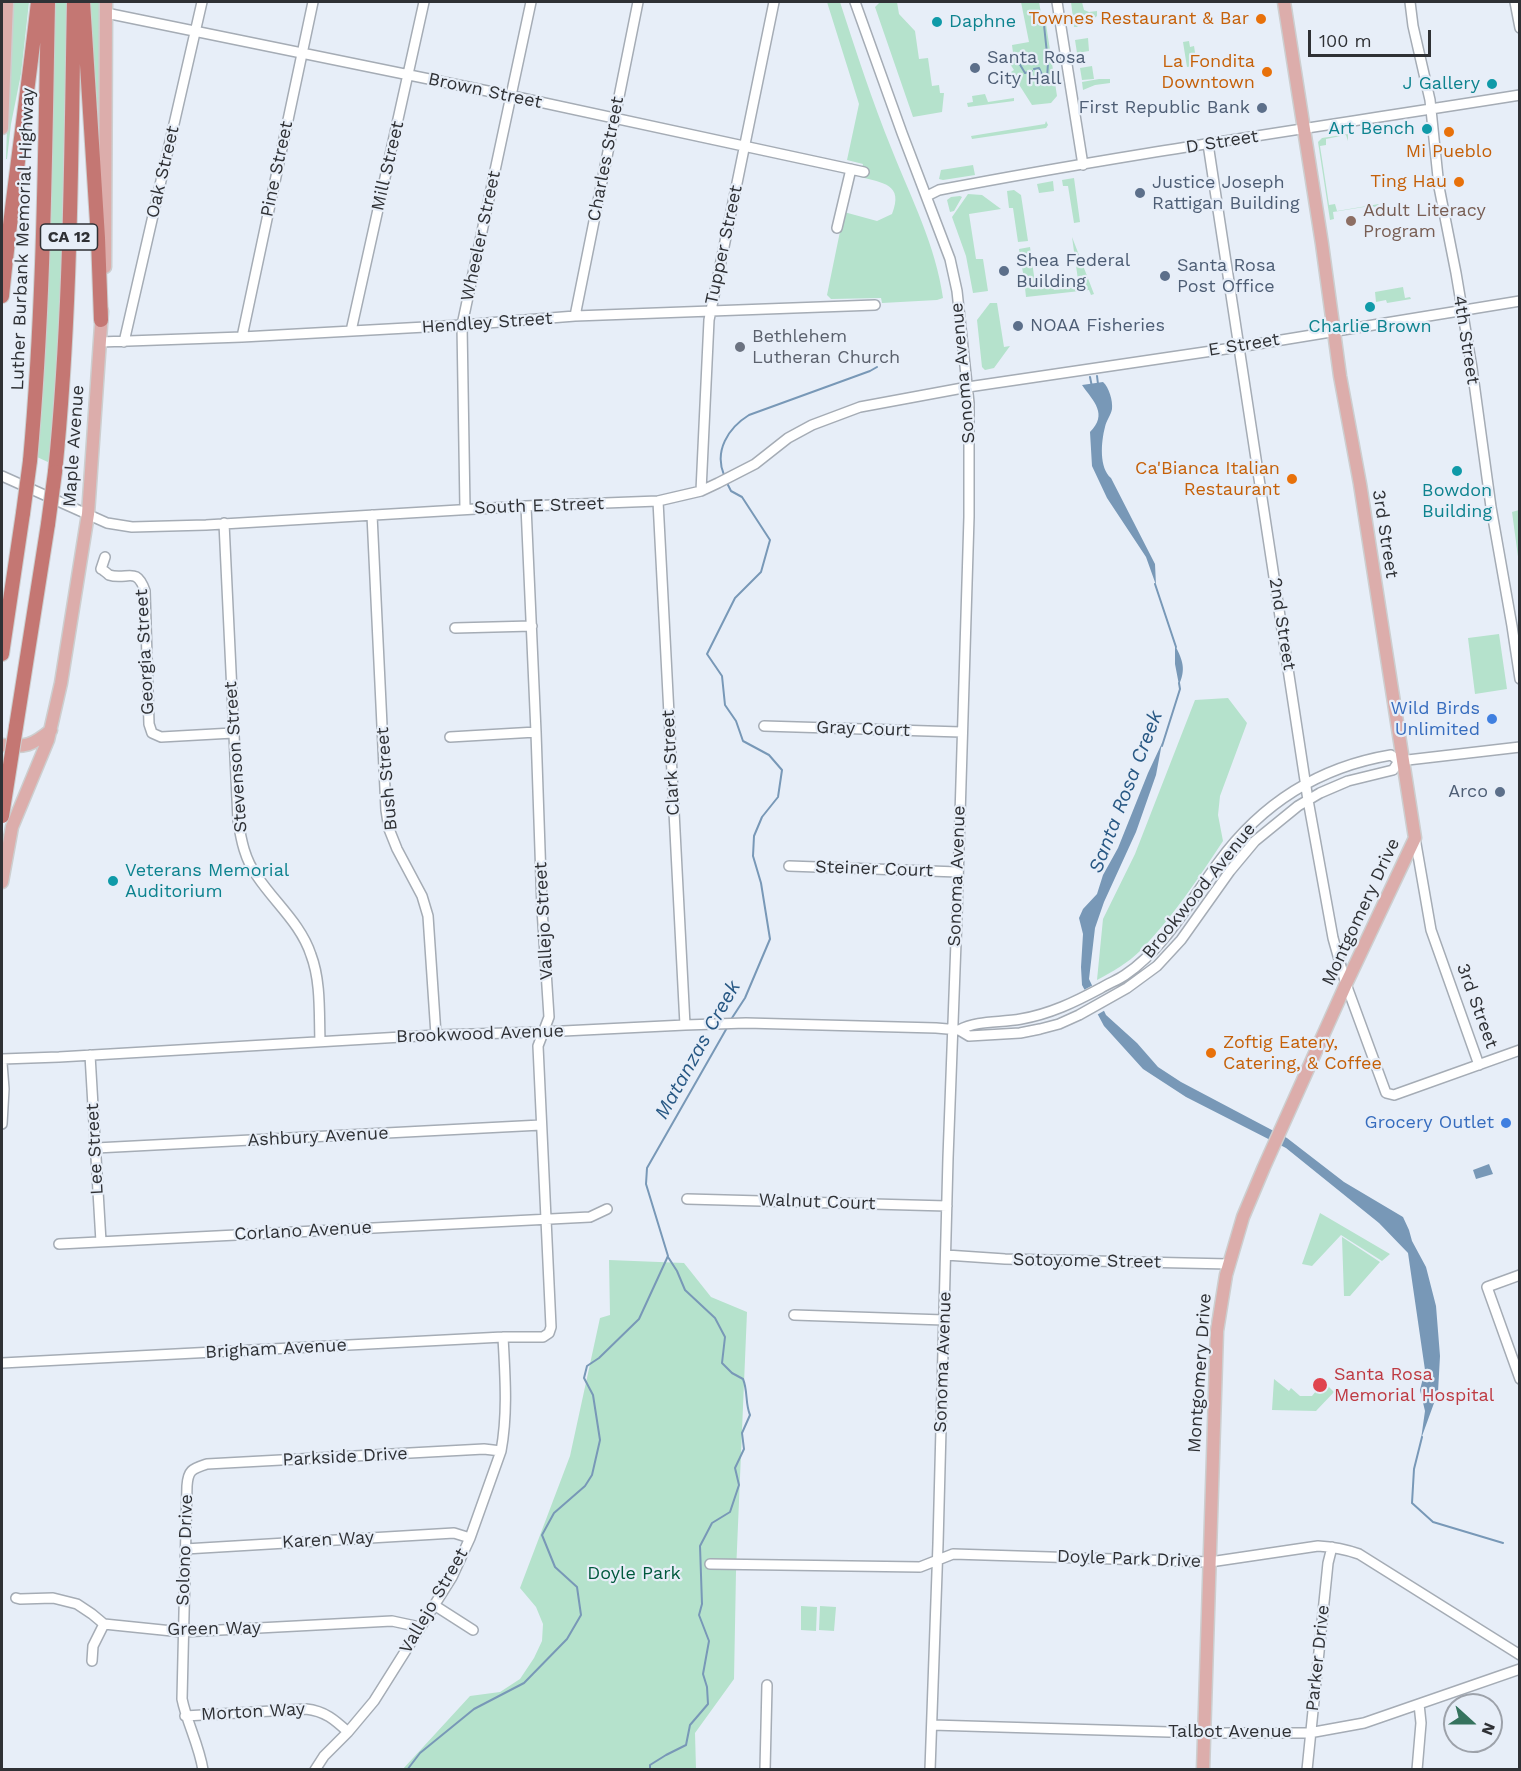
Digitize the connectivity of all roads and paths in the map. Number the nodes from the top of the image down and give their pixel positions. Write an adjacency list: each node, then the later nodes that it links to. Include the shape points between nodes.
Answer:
1 (7, 2): 21 (main road)
2 (38, 2): 36 (highway)
3 (48, 2): 63 (highway, Luther Burbank Memorial Highway / CA 12, bridge, via 38,371 30,461)
4 (74, 2): 76 (highway, CA 12, bridge, via 63,387 48,524)
5 (82, 2): 42 (highway)
6 (202, 2): 19 (street, Oak Street)
7 (313, 2): 20 (street, Pine Street)
8 (424, 2): 22 (street, Mill Street)
9 (531, 2): 24 (street, Wheeler Street)
10 (638, 2): 26 (street, Charles Street)
11 (774, 2): 30 (street, Tupper Street)
12 (855, 2): 34 (street, Sonoma Avenue)
13 (1057, 2): 31 (street)
14 (1284, 2): 28 (main road, 3rd Street)
15 (1410, 2): 25 (street, 4th Street)
16 (1515, 2): 18 (street)
17 (106, 7): 19 (street, Brown Street); 42 (main road, Maple Avenue, via 105,259)
18 (1520, 28)
19 (196, 30): 20 (street, Brown Street); 48 (street, Oak Street)
20 (302, 54): 22 (street, Brown Street); 46 (street, Pine Street)
21 (3, 60): 27 (main road)
22 (408, 75): 24 (street, Brown Street); 45 (street, Mill Street)
23 (1520, 95): 25 (street, D Street)
24 (512, 96): 26 (street, Brown Street); 43 (street, Wheeler Street)
25 (1431, 110): 28 (street, D Street); 39 (street, 4th Street, via 1439,188)
26 (614, 118): 30 (street, Brown Street); 41 (street, Charles Street)
27 (2, 128)
28 (1304, 128): 29 (street, D Street); 44 (main road, 3rd Street)
29 (1208, 144): 31 (street, D Street); 49 (street, 2nd Street)
30 (744, 146): 32 (street, Brown Street); 40 (street, Tupper Street)
31 (1083, 165): 34 (street, D Street, via 939,190)
32 (850, 169): 33 (street, Brown Street); 35 (street)
33 (864, 172)
34 (927, 196): 50 (street, Sonoma Avenue, via 957,291)
35 (837, 228)
36 (2, 296)
37 (1520, 301): 39 (street, E Street)
38 (875, 305): 40 (street, Hendley Street)
39 (1462, 310): 44 (street, E Street); 62 (street, 4th Street, via 1491,507)
40 (710, 312): 41 (street, Hendley Street); 52 (street, Tupper Street)
41 (575, 316): 43 (street, Hendley Street)
42 (101, 320): 47 (main road, Maple Avenue)
43 (462, 325): 45 (street, Hendley Street); 55 (street, Wheeler Street)
44 (1334, 330): 49 (street, E Street); 73 (main road, 3rd Street)
45 (351, 331): 46 (street, Hendley Street)
46 (242, 337): 48 (street, Hendley Street)
47 (100, 342): 48 (street, Hendley Street); 56 (main road, Maple Avenue)
48 (124, 342)
49 (1239, 347): 50 (street, E Street); 74 (street, 2nd Street)
50 (968, 387): 52 (street, South E Street, via 860,407 812,425 755,464); 68 (street, Sonoma Avenue, via 969,501)
51 (2, 476): 56 (street)
52 (701, 491): 53 (street, South E Street)
53 (658, 501): 54 (street, South E Street); 82 (street, Clark Street)
54 (526, 506): 55 (street, South E Street); 60 (street, Vallejo Street)
55 (465, 509): 57 (street, South E Street)
56 (88, 514): 58 (street, South E Street, via 114,525 132,527); 66 (main road, Maple Avenue)
57 (372, 515): 58 (street, South E Street); 85 (street, Bush Street, via 386,810 397,849 429,916)
58 (224, 523): 69 (street, Stevenson Street)
59 (105, 557): 69 (street, Georgia Street, via 101,569 108,575 133,575 141,580 145,591 152,733 160,737)
60 (532, 626): 61 (street); 67 (street, Vallejo Street)
61 (455, 628)
62 (1516, 630): 64 (street, 4th Street)
63 (2, 654)
64 (1520, 679)
65 (764, 726): 68 (street, Gray Court)
66 (51, 730): 71 (main road, via 23,747); 80 (main road, Maple Avenue, via 12,826)
67 (536, 732): 70 (street); 84 (street, Vallejo Street, via 549,1017)
68 (961, 732): 79 (street, Sonoma Avenue)
69 (232, 733): 86 (street, Stevenson Street, via 242,841 256,876 291,919 311,954 316,973)
70 (450, 737)
71 (2, 745)
72 (1520, 747): 73 (street, Brookwood Avenue)
73 (1402, 761): 74 (street, Brookwood Avenue, via 1391,755 1366,759); 75 (street, Brookwood Avenue, via 1393,770 1348,781); 77 (main road, 3rd Street)
74 (1306, 783): 75 (street, 2nd Street); 83 (street, Brookwood Avenue, via 1243,832 1170,932 1125,975 1047,1014 969,1024)
75 (1308, 800): 81 (street, 2nd Street, via 1332,938); 83 (street, Brookwood Avenue, via 1255,842 1181,940 1157,966 1127,988 1059,1024 1020,1033 969,1036)
76 (2, 816)
77 (1416, 838): 81 (main road, Montgomery Drive); 91 (street, 3rd Street, via 1431,930)
78 (789, 866): 79 (street, Steiner Court)
79 (958, 872): 83 (street, Sonoma Avenue)
80 (2, 882)
81 (1346, 984): 91 (street, 2nd Street, via 1389,1095); 102 (main road, Montgomery Drive, via 1243,1217)
82 (685, 1025): 83 (street, Brookwood Avenue, via 746,1023); 84 (street, Brookwood Avenue)
83 (956, 1030): 96 (street, Sonoma Avenue)
84 (543, 1032): 85 (street, Brookwood Avenue); 93 (street, Vallejo Street, via 538,1046)
85 (436, 1035): 86 (street, Brookwood Avenue)
86 (320, 1041): 88 (street, Brookwood Avenue)
87 (1520, 1050): 91 (street)
88 (90, 1055): 89 (street, Brookwood Avenue); 94 (street, Lee Street)
89 (2, 1059)
90 (2, 1064): 92 (street)
91 (1479, 1065)
92 (2, 1124)
93 (541, 1125): 94 (street, Ashbury Avenue); 98 (street, Vallejo Street)
94 (96, 1148): 99 (street, Lee Street)
95 (687, 1199): 96 (street, Walnut Court)
96 (947, 1206): 101 (street, Sonoma Avenue)
97 (607, 1209): 98 (street, Corlano Avenue, via 590,1217)
98 (546, 1219): 99 (street, Corlano Avenue); 106 (street, Vallejo Street)
99 (100, 1242): 100 (street, Corlano Avenue)
100 (59, 1244)
101 (946, 1256): 102 (street, Sotoyome Street); 105 (street, Sonoma Avenue)
102 (1229, 1263): 116 (main road, Montgomery Drive, via 1217,1331)
103 (1520, 1275): 109 (street, via 1487,1287)
104 (794, 1315): 105 (street)
105 (944, 1320): 115 (street, Sonoma Avenue)
106 (549, 1333): 107 (street, Brigham Avenue, via 543,1337)
107 (503, 1337): 108 (street, Brigham Avenue); 110 (street, Vallejo Street, via 506,1411)
108 (2, 1363)
109 (1520, 1378)
110 (501, 1451): 111 (street, Parkside Drive, via 207,1464); 112 (street, Vallejo Street)
111 (190, 1471): 114 (street, Solono Drive)
112 (470, 1538): 114 (street, Karen Way, via 454,1533); 119 (street, Vallejo Street)
113 (1332, 1547): 116 (street, Doyle Park Drive); 124 (street, Doyle Park Drive, via 1359,1554); 133 (street, Parker Drive)
114 (185, 1549): 123 (street, Solono Drive)
115 (938, 1560): 116 (street, Doyle Park Drive, via 953,1554); 117 (street, Doyle Park Drive, via 921,1567); 130 (street, Sonoma Avenue)
116 (1210, 1562): 132 (main road, Montgomery Drive)
117 (710, 1564)
118 (16, 1598): 120 (street, via 53,1598 77,1604)
119 (434, 1605): 121 (street, Vallejo Street); 122 (street)
120 (104, 1624): 123 (street, Green Way); 125 (street, via 93,1646)
121 (420, 1627): 123 (street, Green Way, via 392,1621); 131 (street, Vallejo Street, via 374,1701)
122 (473, 1630)
123 (182, 1632): 129 (street, Solono Drive)
124 (1520, 1655)
125 (92, 1661)
126 (1520, 1669): 128 (street, Talbot Avenue)
127 (767, 1685): 136 (street)
128 (1419, 1704): 133 (street, Talbot Avenue, via 1364,1723); 140 (street)
129 (185, 1716): 131 (street, Morton Way, via 317,1710); 134 (street, Solono Drive)
130 (932, 1725): 132 (street, Talbot Avenue); 137 (street, Sonoma Avenue)
131 (348, 1732): 135 (street, Vallejo Street)
132 (1203, 1733): 133 (street, Talbot Avenue); 138 (main road, Montgomery Drive)
133 (1310, 1733): 139 (street, Parker Drive)
134 (203, 1770)
135 (315, 1770)
136 (765, 1770)
137 (930, 1770)
138 (1203, 1770)
139 (1307, 1770)
140 (1417, 1770)

